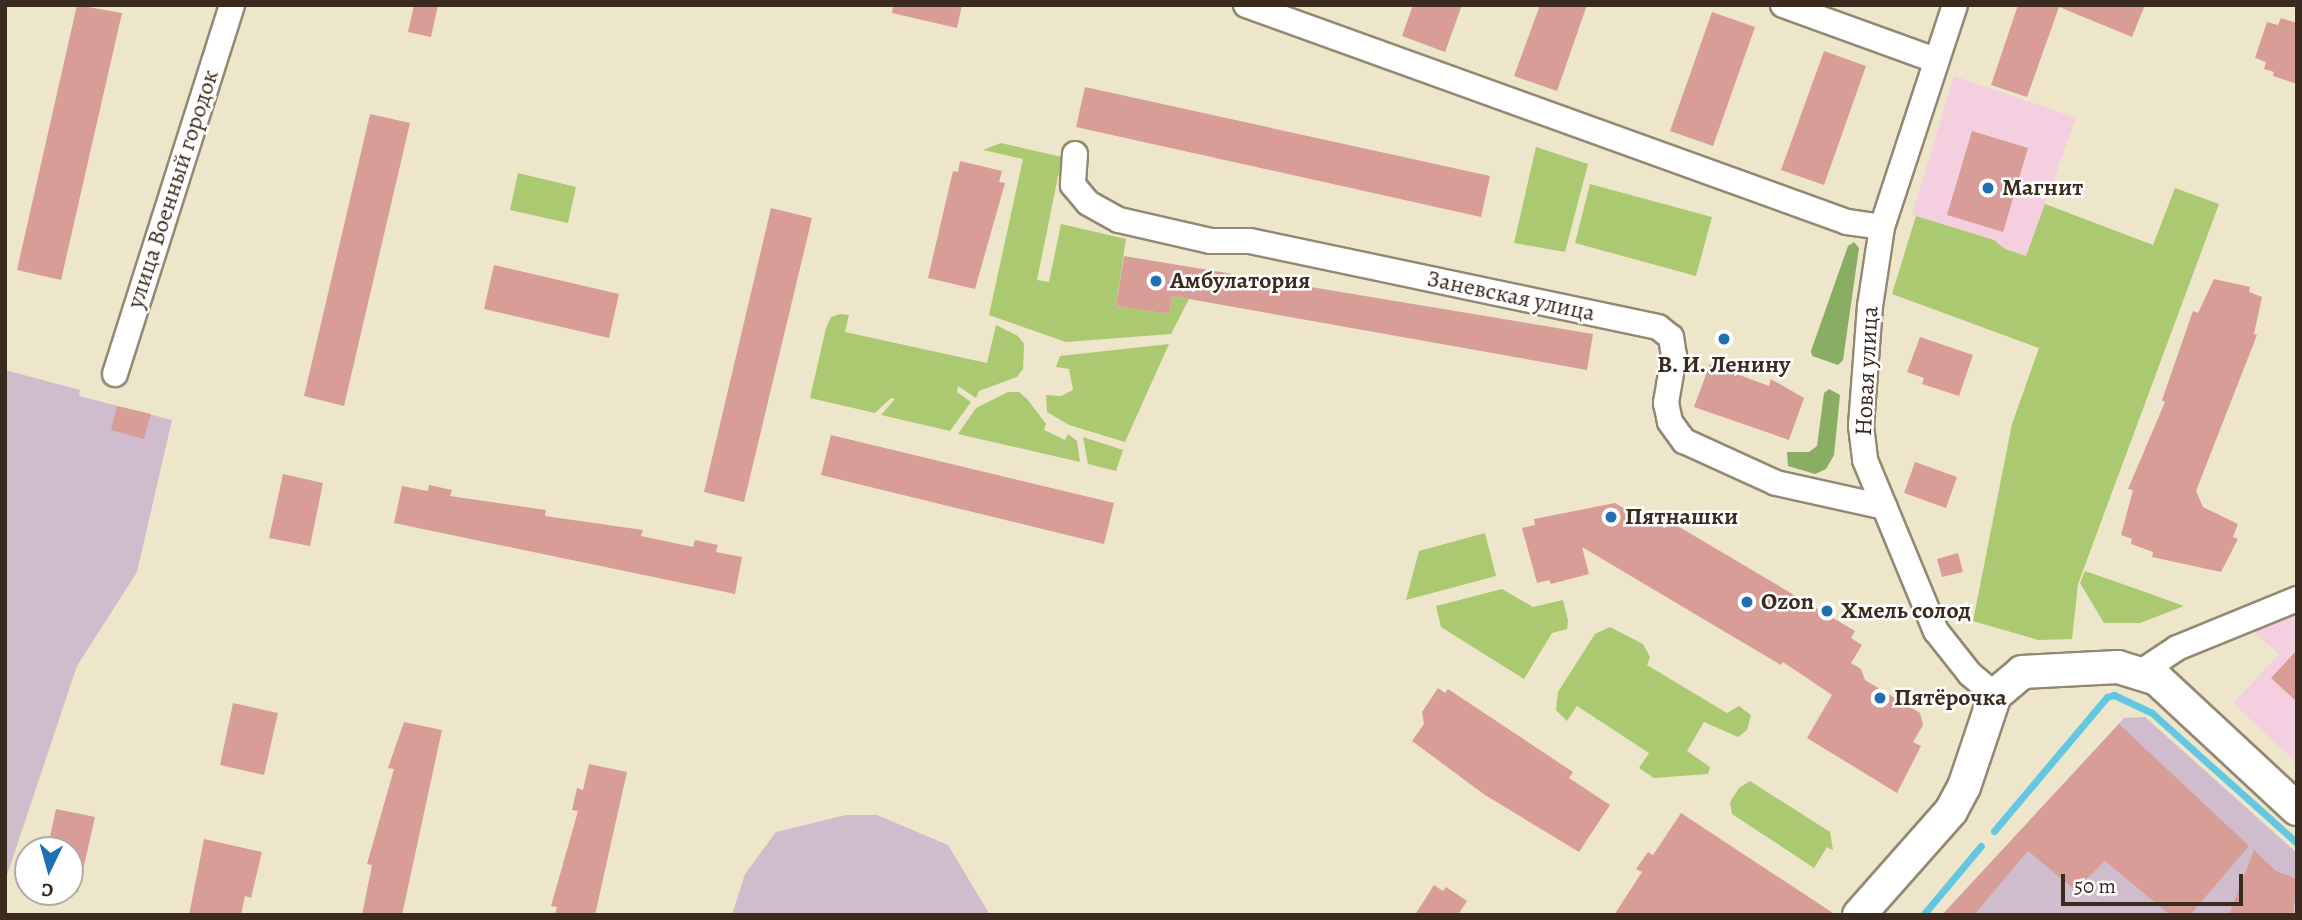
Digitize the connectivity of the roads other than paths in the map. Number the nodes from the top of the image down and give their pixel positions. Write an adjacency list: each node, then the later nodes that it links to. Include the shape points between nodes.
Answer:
1 (232, 5): 8 (street, улица Военный городок)
2 (1246, 5): 7 (street, via 1847,222)
3 (1783, 5): 5 (street)
4 (1955, 5): 5 (street, Новая улица)
5 (1935, 60): 7 (street, Новая улица)
6 (1075, 154): 9 (street, Заневская улица, via 1073,185 1088,203 1119,220 1211,241 1250,241 1658,327 1671,337 1674,356 1666,403 1670,422 1684,441 1776,483)
7 (1882, 227): 9 (street, Новая улица, via 1870,306 1861,426 1865,460)
8 (115, 374)
9 (1884, 507): 12 (street, Новая улица, via 1936,631 1970,674)
10 (2297, 599): 11 (street, via 2177,648)
11 (2141, 672): 12 (street, via 2095,666 2022,672); 13 (street, via 2171,690)
12 (1996, 695): 14 (street, via 1964,788 1951,811)
13 (2297, 809)
14 (1859, 915)

